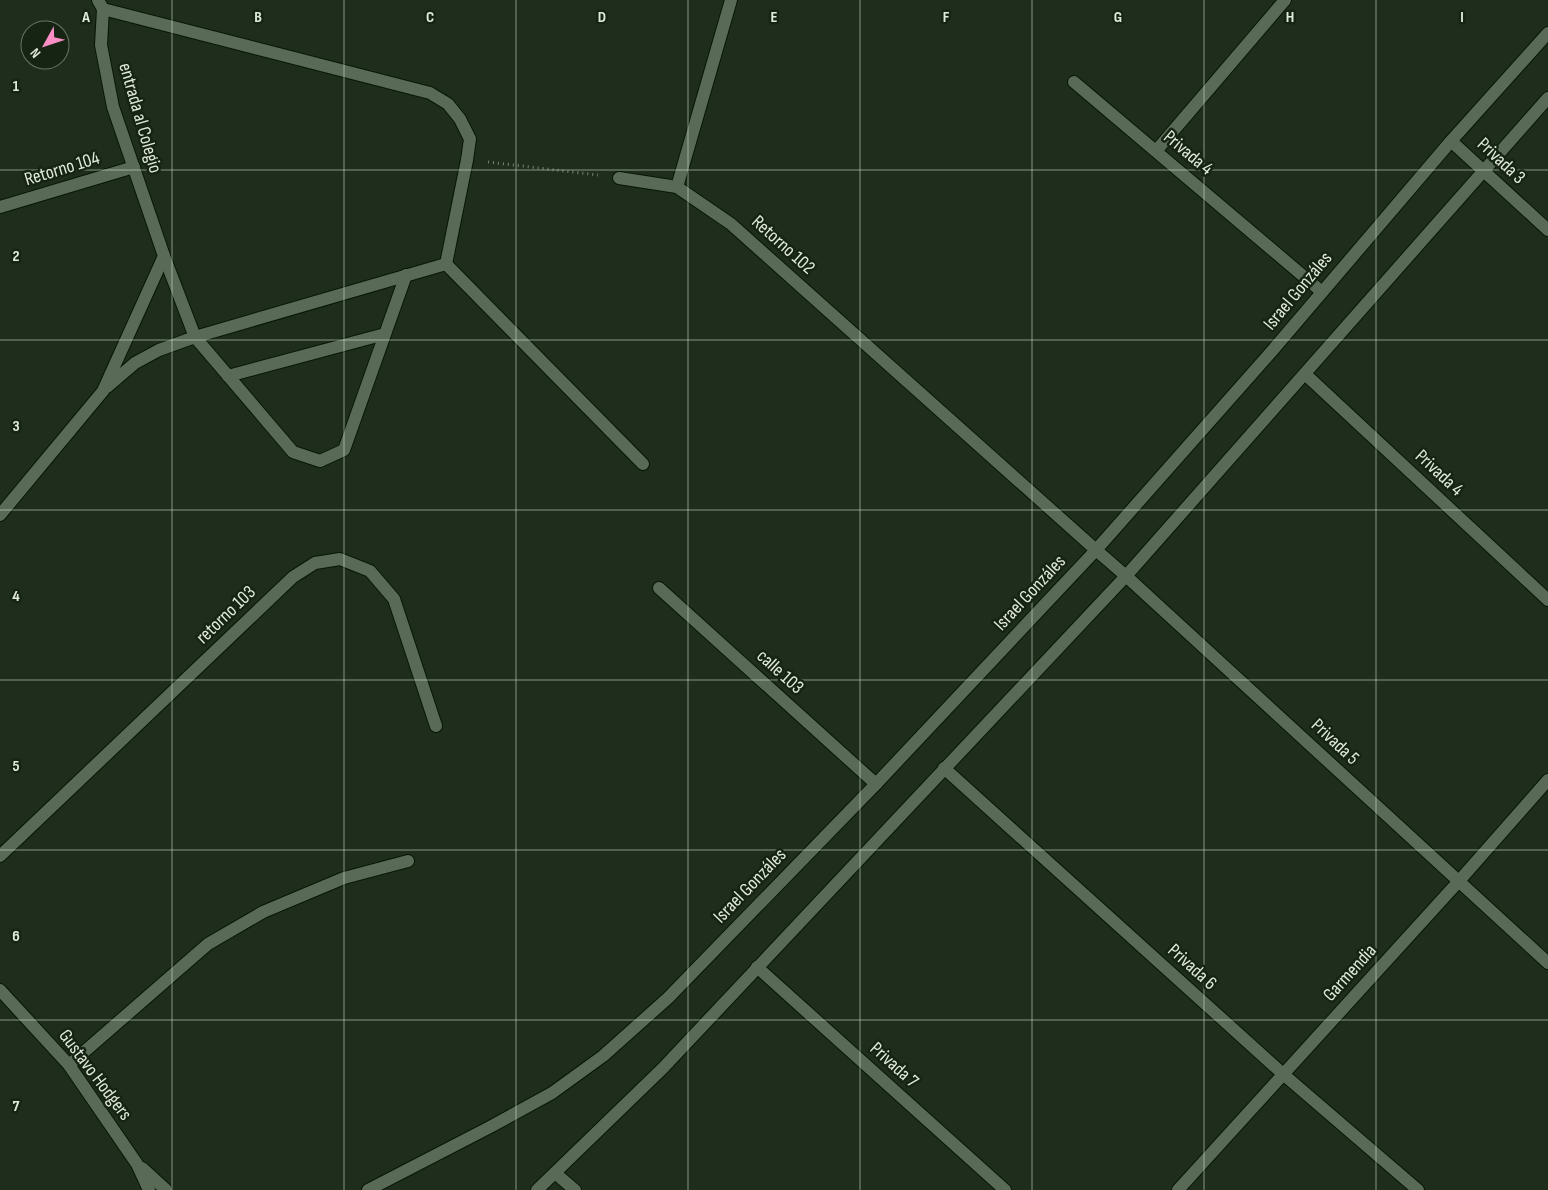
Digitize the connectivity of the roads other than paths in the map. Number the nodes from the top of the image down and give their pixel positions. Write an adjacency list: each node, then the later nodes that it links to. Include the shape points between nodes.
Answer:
1 (731, 0): 12 (street)
2 (1285, 0): 8 (street)
3 (101, 5): 9 (street, entrada al Colegio, via 101,45 113,107); 16 (street, entrada al Colegio, via 430,93 448,104 470,139)
4 (1548, 33): 7 (street, Israel Gonzáles)
5 (1074, 82): 8 (street, Privada 4)
6 (1548, 98): 10 (street)
7 (1451, 141): 10 (street, Privada 3); 18 (street, Israel Gonzáles)
8 (1156, 151): 18 (street, Privada 4)
9 (134, 167): 13 (street, Retorno 104); 15 (street, entrada al Colegio)
10 (1484, 170): 14 (street, Privada 3); 21 (street)
11 (619, 178): 12 (street, Retorno 102)
12 (677, 187): 26 (street, Retorno 102, via 731,224)
13 (0, 206)
14 (1548, 230)
15 (164, 256): 20 (street, entrada al Colegio); 23 (street)
16 (446, 264): 17 (street); 24 (street)
17 (406, 276): 19 (street, entrada al Colegio); 20 (street)
18 (1322, 292): 26 (street, Israel Gonzáles)
19 (386, 334): 22 (street); 22 (street, entrada al Colegio, via 344,450 320,461 293,452)
20 (195, 337): 22 (street, entrada al Colegio); 23 (street, via 159,350)
21 (1305, 374): 27 (street); 29 (street, Privada 4)
22 (228, 376)
23 (103, 391): 25 (street)
24 (643, 464)
25 (0, 515)
26 (1096, 550): 27 (street, Privada 5); 33 (street, Israel Gonzáles)
27 (1126, 576): 31 (street); 36 (street, Privada 5)
28 (659, 588): 33 (street, calle 103)
29 (1548, 600)
30 (436, 726): 34 (street, retorno 103, via 394,599 370,571 340,559 314,563 293,576)
31 (944, 768): 38 (street); 41 (street, Privada 6)
32 (1548, 780): 36 (street, Garmendia)
33 (876, 784): 46 (street, Israel Gonzáles, via 668,998 603,1056 552,1093)
34 (0, 856)
35 (408, 861): 40 (street, via 344,878 263,912 208,944)
36 (1459, 881): 37 (street, Privada 5); 41 (street, Garmendia)
37 (1548, 963)
38 (757, 967): 43 (street, via 664,1068); 49 (street, Privada 7)
39 (0, 990): 40 (street, Gustavo Hodgers)
40 (69, 1065): 42 (street, Gustavo Hodgers)
41 (1283, 1074): 50 (street, Garmendia); 51 (street, Privada 6)
42 (137, 1164): 44 (street, Gustavo Hodgers); 45 (street)
43 (555, 1172): 47 (street); 48 (street)
44 (149, 1190)
45 (166, 1190)
46 (368, 1190)
47 (537, 1190)
48 (575, 1190)
49 (1006, 1190)
50 (1178, 1190)
51 (1418, 1190)

